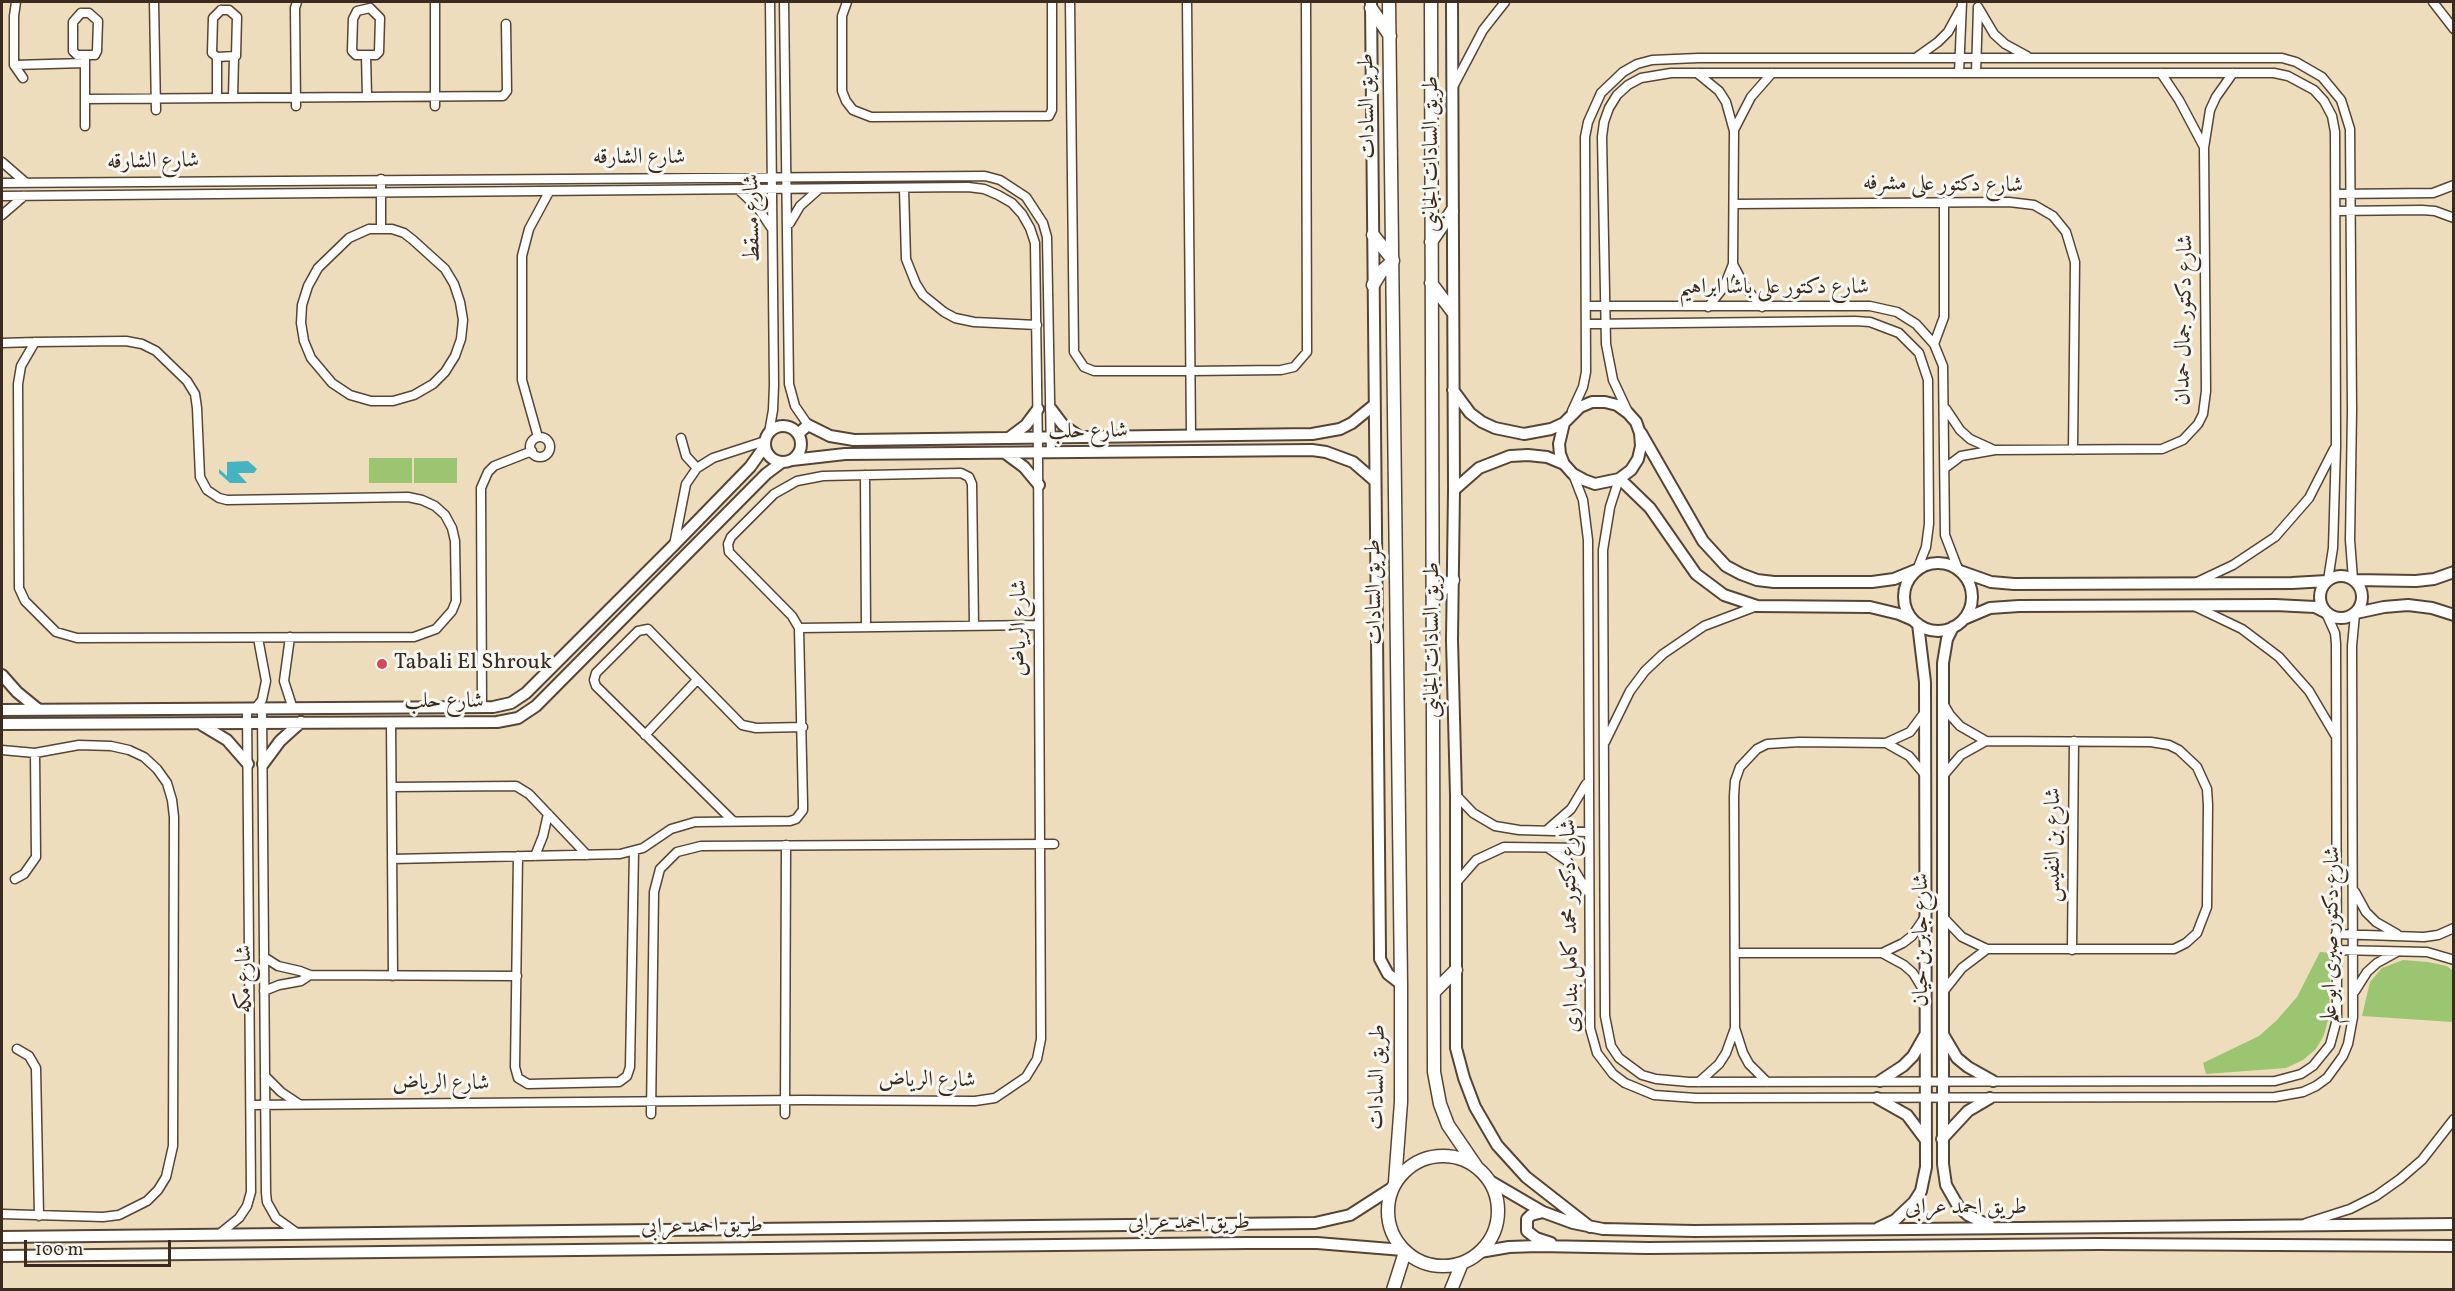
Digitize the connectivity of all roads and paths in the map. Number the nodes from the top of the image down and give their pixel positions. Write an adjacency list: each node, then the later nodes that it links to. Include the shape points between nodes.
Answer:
1 (16, 2): 33 (street)
2 (155, 2): 48 (street)
3 (435, 2): 49 (street)
4 (770, 2): 57 (street, شارع مسقط)
5 (784, 2): 56 (street, شارع مسقط)
6 (847, 2): 7 (street, via 842,16 844,96 859,113 871,117 1047,117 1051,115)
7 (1052, 2)
8 (1070, 2): 104 (street, via 1074,352 1084,367 1094,371)
9 (1187, 2): 104 (street)
10 (1306, 2): 104 (street, via 1307,352 1294,367 1281,370)
11 (1389, 2): 22 (main road, طريق السادات)
12 (1431, 2): 86 (main road)
13 (1452, 2): 43 (street, طريق السادات الجانبى)
14 (1504, 2): 43 (street, via 1483,30)
15 (2433, 2): 21 (street)
16 (295, 4): 50 (street)
17 (1962, 4): 27 (street, via 1952,26); 28 (street)
18 (1978, 4): 29 (street); 30 (street, via 1985,21 2000,39)
19 (1371, 5): 22 (main road); 85 (street)
20 (506, 24): 49 (street, via 506,94)
21 (2454, 29)
22 (1390, 36): 87 (main road, طريق السادات)
23 (366, 55): 23 (street, via 352,51 352,19 357,11 366,8 378,14 380,22 379,52); 44 (street)
24 (217, 57): 25 (street); 25 (street, via 212,53 212,22 225,9 235,14 238,21 238,53); 45 (street)
25 (234, 57): 46 (street)
26 (1671, 58): 27 (street); 34 (street); 91 (street, via 1652,60 1623,72 1601,93 1588,122)
27 (1915, 58): 28 (street)
28 (1960, 58): 29 (street); 37 (street)
29 (1977, 58): 30 (street); 38 (street)
30 (2033, 58): 31 (street)
31 (2267, 58): 39 (street); 71 (street, via 2310,68 2341,100 2350,129)
32 (84, 59): 32 (street, via 73,51 73,22 85,12 96,17 98,25 97,53); 33 (street); 47 (street)
33 (15, 65): 42 (street)
34 (1671, 73): 35 (street); 92 (street, via 1641,78 1628,85 1617,95 1604,122)
35 (1697, 73): 36 (street); 53 (street, via 1723,96)
36 (1772, 73): 37 (street); 53 (street, via 1751,97)
37 (1959, 73): 38 (street)
38 (1976, 73): 40 (street)
39 (2266, 73): 41 (street); 70 (street, via 2302,81 2324,101 2335,132)
40 (2161, 74): 41 (street); 54 (street, شارع دكتور جمال حمدان)
41 (2234, 74): 54 (street, شارع دكتور جمال حمدان, via 2210,110)
42 (23, 78)
43 (1453, 87): 77 (street, طريق السادات الجانبى)
44 (367, 97): 49 (street); 50 (street)
45 (217, 98): 46 (street); 48 (street)
46 (233, 98): 50 (street)
47 (85, 99): 48 (street); 52 (street)
48 (156, 99): 51 (street)
49 (435, 101)
50 (296, 102)
51 (156, 110)
52 (85, 126)
53 (1734, 130): 76 (street)
54 (2204, 148): 125 (street, شارع دكتور جمال حمدان, via 2203,414 2192,433 2162,449)
55 (2, 162): 61 (street)
56 (788, 176): 57 (street, شارع الشارقه); 67 (street, شارع مسقط); 109 (street, شارع الشارقه, via 977,176 1000,180 1026,197 1047,237)
57 (771, 177): 58 (street, شارع الشارقه); 66 (street, شارع مسقط)
58 (381, 179): 59 (street, شارع الشارقه); 69 (street)
59 (227, 180): 61 (street, شارع الشارقه); 72 (street)
60 (2, 183): 61 (street, شارع الشارقه)
61 (26, 183)
62 (2454, 185): 71 (street, via 2433,193)
63 (904, 189): 64 (street, شارع الشارقه); 99 (street, via 906,259 923,295 956,318); 99 (street, شارع الشارقه, via 984,189 1012,203 1026,221 1035,243)
64 (818, 190): 67 (street, شارع الشارقه); 82 (street, via 800,206)
65 (740, 191): 66 (street, شارع الشارقه); 68 (street, شارع الشارقه); 84 (street)
66 (772, 191): 67 (street, شارع الشارقه); 84 (street, شارع مسقط)
67 (788, 191): 82 (street, شارع مسقط)
68 (549, 192): 69 (street, شارع الشارقه); 116 (street, via 529,229 522,256 522,380)
69 (381, 194): 72 (street, شارع الشارقه); 83 (street)
70 (2336, 194): 71 (street); 78 (street)
71 (2352, 194): 79 (street)
72 (227, 195): 74 (street, شارع الشارقه)
73 (2, 196): 74 (street, شارع الشارقه)
74 (24, 196): 80 (street)
75 (1944, 202): 76 (street, شارع دكتور على مشرفه); 103 (street, via 1944,317); 125 (street, شارع دكتور على مشرفه, via 2034,205 2053,216 2066,232 2075,272)
76 (1734, 204): 88 (street)
77 (1452, 211): 86 (main road); 95 (street, طريق السادات الجانبى)
78 (2336, 211): 79 (street); 123 (street)
79 (2352, 211): 81 (street, via 2422,210); 146 (street)
80 (2, 215)
81 (2454, 218)
82 (788, 226): 112 (street, شارع مسقط, via 789,384 795,406)
83 (381, 228): 83 (street, via 358,232 318,268 302,305 301,324 311,358 332,383 350,395 371,401 393,401 414,395 445,372 458,347 463,320 454,284 445,269 404,232)
84 (772, 229): 122 (street, شارع مسقط, via 774,397)
85 (1373, 235): 87 (main road); 90 (street)
86 (1431, 242): 89 (main road)
87 (1393, 261): 90 (main road); 231 (main road, طريق السادات)
88 (1733, 264): 93 (street, via 1724,287); 94 (street)
89 (1431, 283): 95 (main road); 148 (main road)
90 (1373, 285): 106 (street)
91 (1587, 306): 92 (street, شارع دكتور على باشا ابراهيم); 97 (street)
92 (1605, 306): 93 (street, شارع دكتور على باشا ابراهيم); 98 (street)
93 (1708, 307): 94 (street, شارع دكتور على باشا ابراهيم)
94 (1762, 307): 96 (street, شارع دكتور على باشا ابراهيم, via 1870,306)
95 (1452, 310): 105 (street, طريق السادات الجانبى)
96 (1909, 318): 100 (street); 103 (street, شارع دكتور على باشا ابراهيم)
97 (1587, 324): 98 (street, شارع دكتور على باشا ابراهيم); 111 (street, via 1586,372 1578,401)
98 (1606, 324): 100 (street, شارع دكتور على باشا ابراهيم, via 1855,321); 110 (street, via 1608,362)
99 (1037, 325): 108 (street, شارع الشارقه)
100 (1899, 333): 141 (street, شارع دكتور على باشا ابراهيم, via 1919,353 1928,380 1929,524)
101 (35, 342): 102 (street); 161 (street, via 126,341 156,351 195,394 200,477 207,490 219,498 408,497 435,506 445,515 455,541 456,600 436,629 414,637); 162 (street, via 21,366 18,384 19,581 26,601 56,632 70,638)
102 (2, 343)
103 (1934, 345): 107 (street, شارع دكتور على باشا ابراهيم, via 1943,366)
104 (1190, 371): 115 (street)
105 (1452, 389): 111 (street, via 1470,413 1496,428 1524,434 1551,429); 139 (street, طريق السادات الجانبى)
106 (1374, 405): 115 (street, شارع حلب, via 1352,423 1326,433); 137 (street)
107 (1945, 407): 124 (street, شارع دكتور جمال حمدان, via 1970,439); 133 (street, شارع دكتور على باشا ابراهيم)
108 (1038, 409): 117 (street); 118 (street, شارع الشارقه)
109 (1050, 409): 119 (street, شارع الشارقه); 120 (street)
110 (1628, 412): 111 (street, via 1617,405 1599,402 1580,407); 113 (street)
111 (1567, 419): 131 (street, via 1559,444)
112 (808, 425): 114 (street); 117 (street, شارع حلب, via 845,440)
113 (1640, 433): 136 (street, via 1638,459); 141 (street, via 1703,541 1726,566 1741,574 1774,582 1872,582)
114 (798, 435): 122 (street, via 784,426); 130 (street, via 798,454)
115 (1191, 436): 120 (street, شارع حلب)
116 (538, 437): 126 (street, via 532,441); 126 (street, via 548,441 549,451 541,456)
117 (1010, 437): 118 (street, شارع حلب)
118 (1038, 437): 119 (street, شارع حلب); 128 (street, شارع الرياض)
119 (1050, 437): 120 (street, شارع حلب); 129 (street)
120 (1080, 437)
121 (681, 438): 132 (street, via 686,456)
122 (766, 440): 130 (street, via 773,459); 132 (street, via 713,458); 140 (street, شارع حلب, via 750,467)
123 (2336, 446): 145 (street, via 2333,548); 147 (street, via 2309,498 2275,537 2233,565)
124 (1995, 450): 125 (street, شارع دكتور جمال حمدان); 133 (street, شارع دكتور جمال حمدان, via 1961,456)
125 (2073, 450)
126 (532, 451): 166 (street, via 494,466 481,488)
127 (1005, 453): 128 (street, شارع حلب); 130 (street, شارع حلب, via 845,454); 138 (street)
128 (1038, 453): 129 (street, شارع حلب); 138 (street, شارع الرياض)
129 (1051, 453): 137 (street, شارع حلب, via 1312,450 1353,462)
130 (787, 461): 173 (street, شارع حلب, via 766,474 528,713 497,722)
131 (1564, 464): 134 (street); 139 (street, via 1547,457 1510,456 1479,468)
132 (697, 468): 140 (street, via 686,484)
133 (1945, 468): 142 (street, شارع دكتور على باشا ابراهيم, via 1945,536)
134 (1573, 474): 136 (street, via 1595,484); 191 (street, شارع دكتور محمد كامل بندارى, via 1583,500 1587,533)
135 (865, 475): 157 (street, via 961,473 969,477); 158 (street, via 796,480 774,494 729,540 729,552); 159 (street)
136 (1620, 479): 150 (street, via 1650,508 1696,574 1724,595); 184 (street, شارع دكتور محمد كامل بندارى, via 1608,514 1604,550)
137 (1375, 481): 231 (street, via 1380,959 1388,974)
138 (1039, 485): 156 (street, شارع الرياض)
139 (1454, 490): 144 (street, طريق السادات الجانبى)
140 (674, 544): 166 (street, شارع حلب, via 526,693 502,706)
141 (1917, 570): 142 (street, via 1942,563); 155 (street, via 1904,594)
142 (1959, 570): 147 (street, via 2002,583); 154 (street, via 1972,594)
143 (2454, 572): 146 (street, via 2416,581)
144 (1453, 580): 148 (main road); 193 (street, طريق السادات الجانبى)
145 (2328, 580): 146 (street, via 2341,576); 147 (street); 151 (street, via 2320,592 2321,606)
146 (2353, 580): 152 (street, via 2362,592)
147 (2194, 583)
148 (1433, 599): 235 (main road)
149 (2193, 605): 151 (street, via 2302,606); 154 (street, via 2004,606); 180 (street, via 2242,629 2279,657 2309,691)
150 (1756, 606): 155 (street, via 1870,607); 184 (street, via 1704,626 1645,670 1630,691)
151 (2326, 612): 152 (street, via 2337,619); 180 (street, شارع دكتور صبرى ابو علم, via 2336,644)
152 (2355, 614): 153 (street, via 2408,605); 210 (street, شارع دكتور صبرى ابو علم)
153 (2454, 615)
154 (1964, 619): 160 (street)
155 (1915, 622): 160 (street, via 1935,631); 171 (street, شارع جابر بن حيان, via 1925,665)
156 (1039, 624): 157 (street); 198 (street, شارع الرياض)
157 (974, 625): 159 (street)
158 (799, 627): 159 (street); 178 (street)
159 (866, 627)
160 (1953, 627): 165 (street, شارع جابر بن حيان, via 1944,651)
161 (290, 637): 162 (street); 168 (street, via 284,681)
162 (258, 638): 167 (street, via 266,681 262,700)
163 (2, 675): 170 (street)
164 (698, 680): 178 (street, via 746,727); 179 (street); 179 (street, via 644,628 596,673 596,687)
165 (1943, 702): 181 (street, via 1960,726); 190 (street, شارع جابر بن حيان)
166 (482, 707): 168 (street, شارع حلب)
167 (255, 709): 168 (street, شارع حلب); 170 (street, شارع حلب); 175 (street, شارع مكه); 176 (street, شارع مكه)
168 (293, 709)
169 (2, 710): 170 (street, شارع حلب)
170 (39, 710)
171 (1926, 712): 183 (street, via 1910,732); 189 (street, شارع جابر بن حيان)
172 (301, 722): 173 (street, شارع حلب); 176 (street, شارع حلب); 188 (street)
173 (391, 722): 192 (street)
174 (199, 723): 175 (street, شارع حلب); 177 (street, شارع حلب); 187 (street, via 227,740)
175 (248, 723): 176 (street, شارع حلب); 187 (street, شارع مكه)
176 (262, 723): 188 (street, شارع مكه)
177 (2, 724)
178 (803, 727): 195 (street, via 800,815 790,821)
179 (645, 735): 195 (street)
180 (2336, 737): 215 (street, شارع دكتور صبرى ابو علم)
181 (1986, 741): 182 (street); 190 (street, via 1962,755)
182 (2074, 741): 219 (street, شارع بن النفيس); 219 (street, via 2157,743 2169,745 2189,758 2203,777 2206,789 2208,891 2197,933 2174,949)
183 (1886, 743): 189 (street, via 1909,756); 223 (street, via 1778,743 1757,749 1747,758 1734,796)
184 (1604, 745): 233 (street, شارع دكتور محمد كامل بندارى)
185 (2, 750): 186 (street)
186 (35, 753): 208 (street, via 36,858); 271 (street, via 79,745 129,750 144,757 167,783 174,817 171,1162 158,1190 134,1209 103,1217)
187 (248, 764): 259 (street, شارع مكه)
188 (263, 764): 225 (street, شارع مكه)
189 (1926, 776): 212 (street, شارع جابر بن حيان)
190 (1943, 776): 213 (street, شارع جابر بن حيان)
191 (1588, 780): 196 (street, via 1571,809); 197 (street, شارع دكتور محمد كامل بندارى)
192 (392, 787): 194 (street, via 516,786); 207 (street)
193 (1456, 795): 196 (street, via 1473,813 1495,826); 209 (street, طريق السادات الجانبى)
194 (548, 814): 204 (street); 206 (street)
195 (733, 821): 203 (street, via 683,824)
196 (1546, 831): 197 (street)
197 (1588, 832): 202 (street, شارع دكتور محمد كامل بندارى)
198 (1040, 844): 199 (street); 200 (street); 256 (street, شارع الرياض, via 1041,1039 1037,1059 1026,1077 985,1101)
199 (1054, 844)
200 (786, 845): 256 (street); 257 (street, via 689,847 660,869 654,892)
201 (1546, 846): 202 (street); 209 (street, via 1504,847 1489,852 1465,870); 211 (street, via 1575,871)
202 (1588, 848): 211 (street, شارع دكتور محمد كامل بندارى)
203 (634, 851): 204 (street); 230 (street, via 627,1076 619,1082 522,1082 516,1073)
204 (587, 855): 206 (street)
205 (518, 856): 206 (street); 207 (street); 230 (street)
206 (535, 856)
207 (392, 859): 229 (street)
208 (15, 879)
209 (1456, 883): 227 (street, طريق السادات الجانبى)
210 (2353, 887): 216 (street, شارع دكتور صبرى ابو علم); 217 (street, via 2366,912)
211 (1588, 893): 232 (street, شارع دكتور محمد كامل بندارى)
212 (1926, 917): 224 (street, via 1912,936); 237 (street, شارع جابر بن حيان)
213 (1943, 917): 218 (street, via 1962,937); 236 (street, شارع جابر بن حيان)
214 (2454, 928): 217 (street, via 2438,935)
215 (2336, 934): 216 (street); 220 (street, شارع دكتور صبرى ابو علم)
216 (2353, 935): 217 (street); 221 (street, شارع دكتور صبرى ابو علم)
217 (2400, 936)
218 (1987, 949): 219 (street); 236 (street, via 1962,968)
219 (2072, 950)
220 (2336, 950): 221 (street); 247 (street, شارع دكتور صبرى ابو علم, via 2335,1032 2313,1066 2301,1074 2275,1081)
221 (2353, 950): 222 (street); 238 (street, شارع دكتور صبرى ابو علم)
222 (2401, 951): 226 (street, via 2434,953); 238 (street, via 2367,972)
223 (1735, 953): 224 (street); 239 (street)
224 (1882, 953): 237 (street, via 1904,965)
225 (264, 957): 228 (street, via 278,966); 234 (street, شارع مكه)
226 (2454, 960)
227 (1456, 970): 235 (main road); 274 (street, طريق السادات الجانبى, via 1459,1063 1485,1127 1510,1162)
228 (310, 975): 229 (street); 234 (street)
229 (393, 976): 230 (street)
230 (517, 976)
231 (1401, 984): 268 (main road, طريق السادات, via 1401,1101)
232 (1588, 990): 233 (street); 252 (street, شارع دكتور محمد كامل بندارى, via 1590,1028 1597,1053 1613,1074 1639,1090 1696,1098)
233 (1605, 990): 248 (street, شارع دكتور محمد كامل بندارى, via 1606,1031 1611,1046 1629,1068 1656,1079)
234 (264, 991): 243 (street, شارع مكه)
235 (1434, 992): 266 (main road, via 1434,1072 1440,1104 1448,1125)
236 (1943, 993): 241 (street, شارع جابر بن حيان)
237 (1926, 994): 240 (street, شارع جابر بن حيان)
238 (2353, 994): 251 (street, شارع دكتور صبرى ابو علم, via 2351,1030 2343,1056 2316,1086 2275,1097)
239 (1735, 1028): 248 (street, via 1719,1064); 249 (street, via 1749,1064)
240 (1926, 1032): 244 (street, via 1913,1056); 250 (street, شارع جابر بن حيان)
241 (1943, 1033): 245 (street, شارع جابر بن حيان); 246 (street, via 1968,1068)
242 (17, 1049): 271 (street, via 29,1056 36,1068)
243 (265, 1076): 258 (street); 260 (street, شارع مكه)
244 (1880, 1081): 249 (street, شارع دكتور محمد كامل بندارى); 250 (street, شارع دكتور محمد كامل بندارى)
245 (1942, 1081): 246 (street, شارع دكتور صبرى ابو علم); 250 (street, شارع دكتور محمد كامل بندارى); 254 (street, شارع جابر بن حيان)
246 (1993, 1081): 247 (street, شارع دكتور صبرى ابو علم)
247 (2155, 1081): 251 (street)
248 (1699, 1082): 249 (street, شارع دكتور محمد كامل بندارى)
249 (1767, 1082)
250 (1926, 1082): 253 (street, شارع جابر بن حيان)
251 (2155, 1097): 255 (street, شارع دكتور صبرى ابو علم)
252 (1877, 1098): 253 (street, شارع دكتور محمد كامل بندارى); 264 (street, via 1907,1115)
253 (1926, 1098): 254 (street, شارع دكتور محمد كامل بندارى); 264 (street, شارع جابر بن حيان)
254 (1942, 1098): 255 (street, شارع دكتور صبرى ابو علم); 265 (street, شارع جابر بن حيان)
255 (1990, 1098): 265 (street, via 1968,1111)
256 (785, 1101): 257 (street, شارع الرياض); 262 (street)
257 (651, 1102): 258 (street, شارع الرياض); 261 (street)
258 (299, 1104): 260 (street, شارع الرياض)
259 (250, 1105): 260 (street, شارع الرياض); 282 (street, شارع مكه, via 250,1199 239,1218)
260 (265, 1105): 283 (street, شارع مكه, via 267,1202 276,1218)
261 (651, 1114)
262 (785, 1114)
263 (2454, 1119): 276 (street, via 2422,1160 2376,1196)
264 (1926, 1140): 278 (street, شارع جابر بن حيان, via 1921,1191 1906,1212)
265 (1942, 1140): 279 (street, شارع جابر بن حيان, via 1943,1174 1951,1196 1968,1215)
266 (1476, 1166): 267 (main road); 268 (main road, via 1453,1156 1428,1157 1406,1169)
267 (1490, 1181): 269 (street, طريق احمد عرابى); 292 (main road, via 1498,1216 1492,1236)
268 (1394, 1185): 273 (street, طريق احمد عرابى, via 1360,1210 1338,1220); 291 (main road, via 1387,1207 1389,1225)
269 (1543, 1212): 274 (street, طريق احمد عرابى); 287 (street, via 1527,1219 1527,1231)
270 (2, 1215): 271 (street)
271 (39, 1216)
272 (2454, 1224): 276 (street, طريق احمد عرابى)
273 (1247, 1225): 277 (street, طريق احمد عرابى); 285 (street)
274 (1590, 1227): 280 (street, طريق احمد عرابى)
275 (2098, 1227): 276 (street, طريق احمد عرابى); 279 (street, طريق احمد عرابى); 286 (street)
276 (2296, 1227)
277 (706, 1229): 283 (street, طريق احمد عرابى); 289 (street)
278 (1876, 1229): 279 (street, طريق احمد عرابى); 280 (street, طريق احمد عرابى)
279 (1996, 1229)
280 (1678, 1231): 290 (street)
281 (204, 1235): 282 (street, طريق احمد عرابى); 284 (street, طريق احمد عرابى); 293 (street)
282 (218, 1235): 283 (street, طريق احمد عرابى)
283 (300, 1235)
284 (2, 1237)
285 (1247, 1243): 289 (street, طريق احمد عرابى); 291 (street, طريق احمد عرابى, via 1327,1243)
286 (2098, 1244): 288 (street, طريق احمد عرابى); 290 (street, طريق احمد عرابى)
287 (1557, 1246): 290 (street, طريق احمد عرابى); 292 (street, طريق احمد عرابى)
288 (2454, 1246)
289 (707, 1247): 293 (street, طريق احمد عرابى)
290 (1679, 1248)
291 (1404, 1251): 295 (main road, via 1432,1265); 296 (main road)
292 (1480, 1252): 295 (main road)
293 (204, 1254): 294 (street, طريق احمد عرابى)
294 (2, 1256)
295 (1462, 1263): 297 (main road)
296 (1393, 1290)
297 (1452, 1290)

